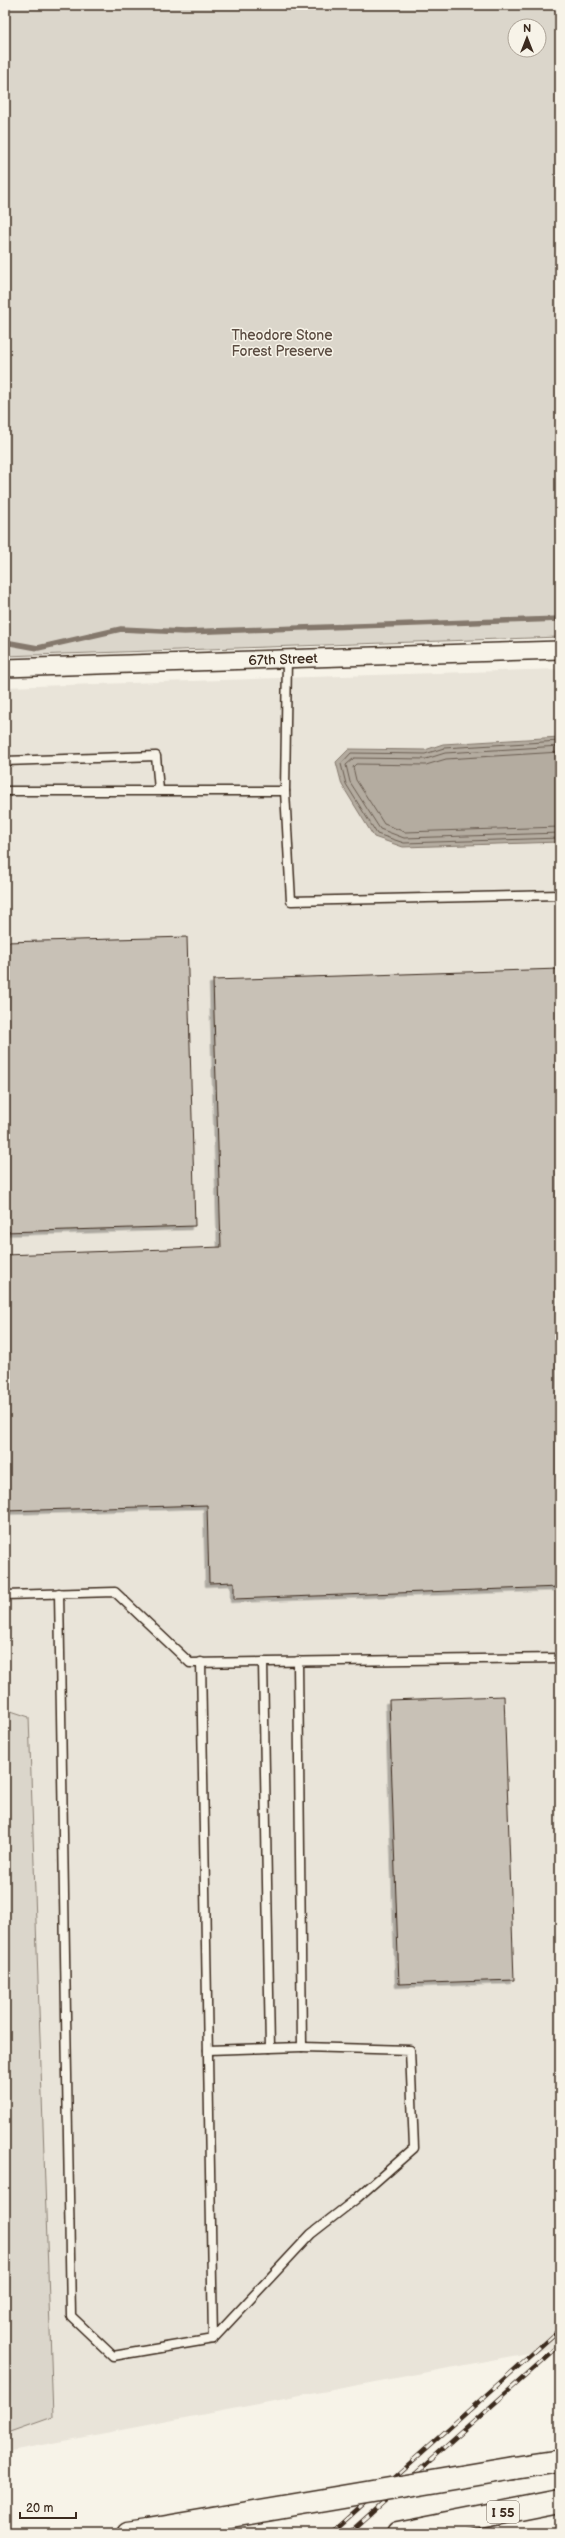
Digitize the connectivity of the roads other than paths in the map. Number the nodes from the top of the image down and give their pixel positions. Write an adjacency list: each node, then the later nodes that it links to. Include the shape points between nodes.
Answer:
1 (560, 650): 2 (street, 67th Street)
2 (287, 659): 3 (street, 67th Street); 7 (lane)
3 (5, 668)
4 (5, 761): 5 (lane, via 156,756)
5 (159, 790): 6 (lane); 7 (lane)
6 (5, 791)
7 (285, 791): 8 (lane, via 291,901)
8 (560, 896)
9 (59, 1593): 10 (lane); 13 (lane, via 115,1592 190,1662); 18 (lane, via 71,2316 113,2356)
10 (5, 1595)
11 (560, 1658): 12 (lane)
12 (298, 1661): 14 (lane); 15 (lane)
13 (201, 1662): 14 (lane); 17 (lane)
14 (263, 1662): 16 (lane)
15 (302, 2047): 16 (lane); 18 (lane, via 410,2050 414,2148 311,2234)
16 (270, 2048): 17 (lane)
17 (208, 2050): 18 (lane)
18 (213, 2340)
19 (560, 2461): 21 (highway, bridge)
20 (560, 2501): 22 (highway, I 55)
21 (138, 2532)
22 (398, 2533)

